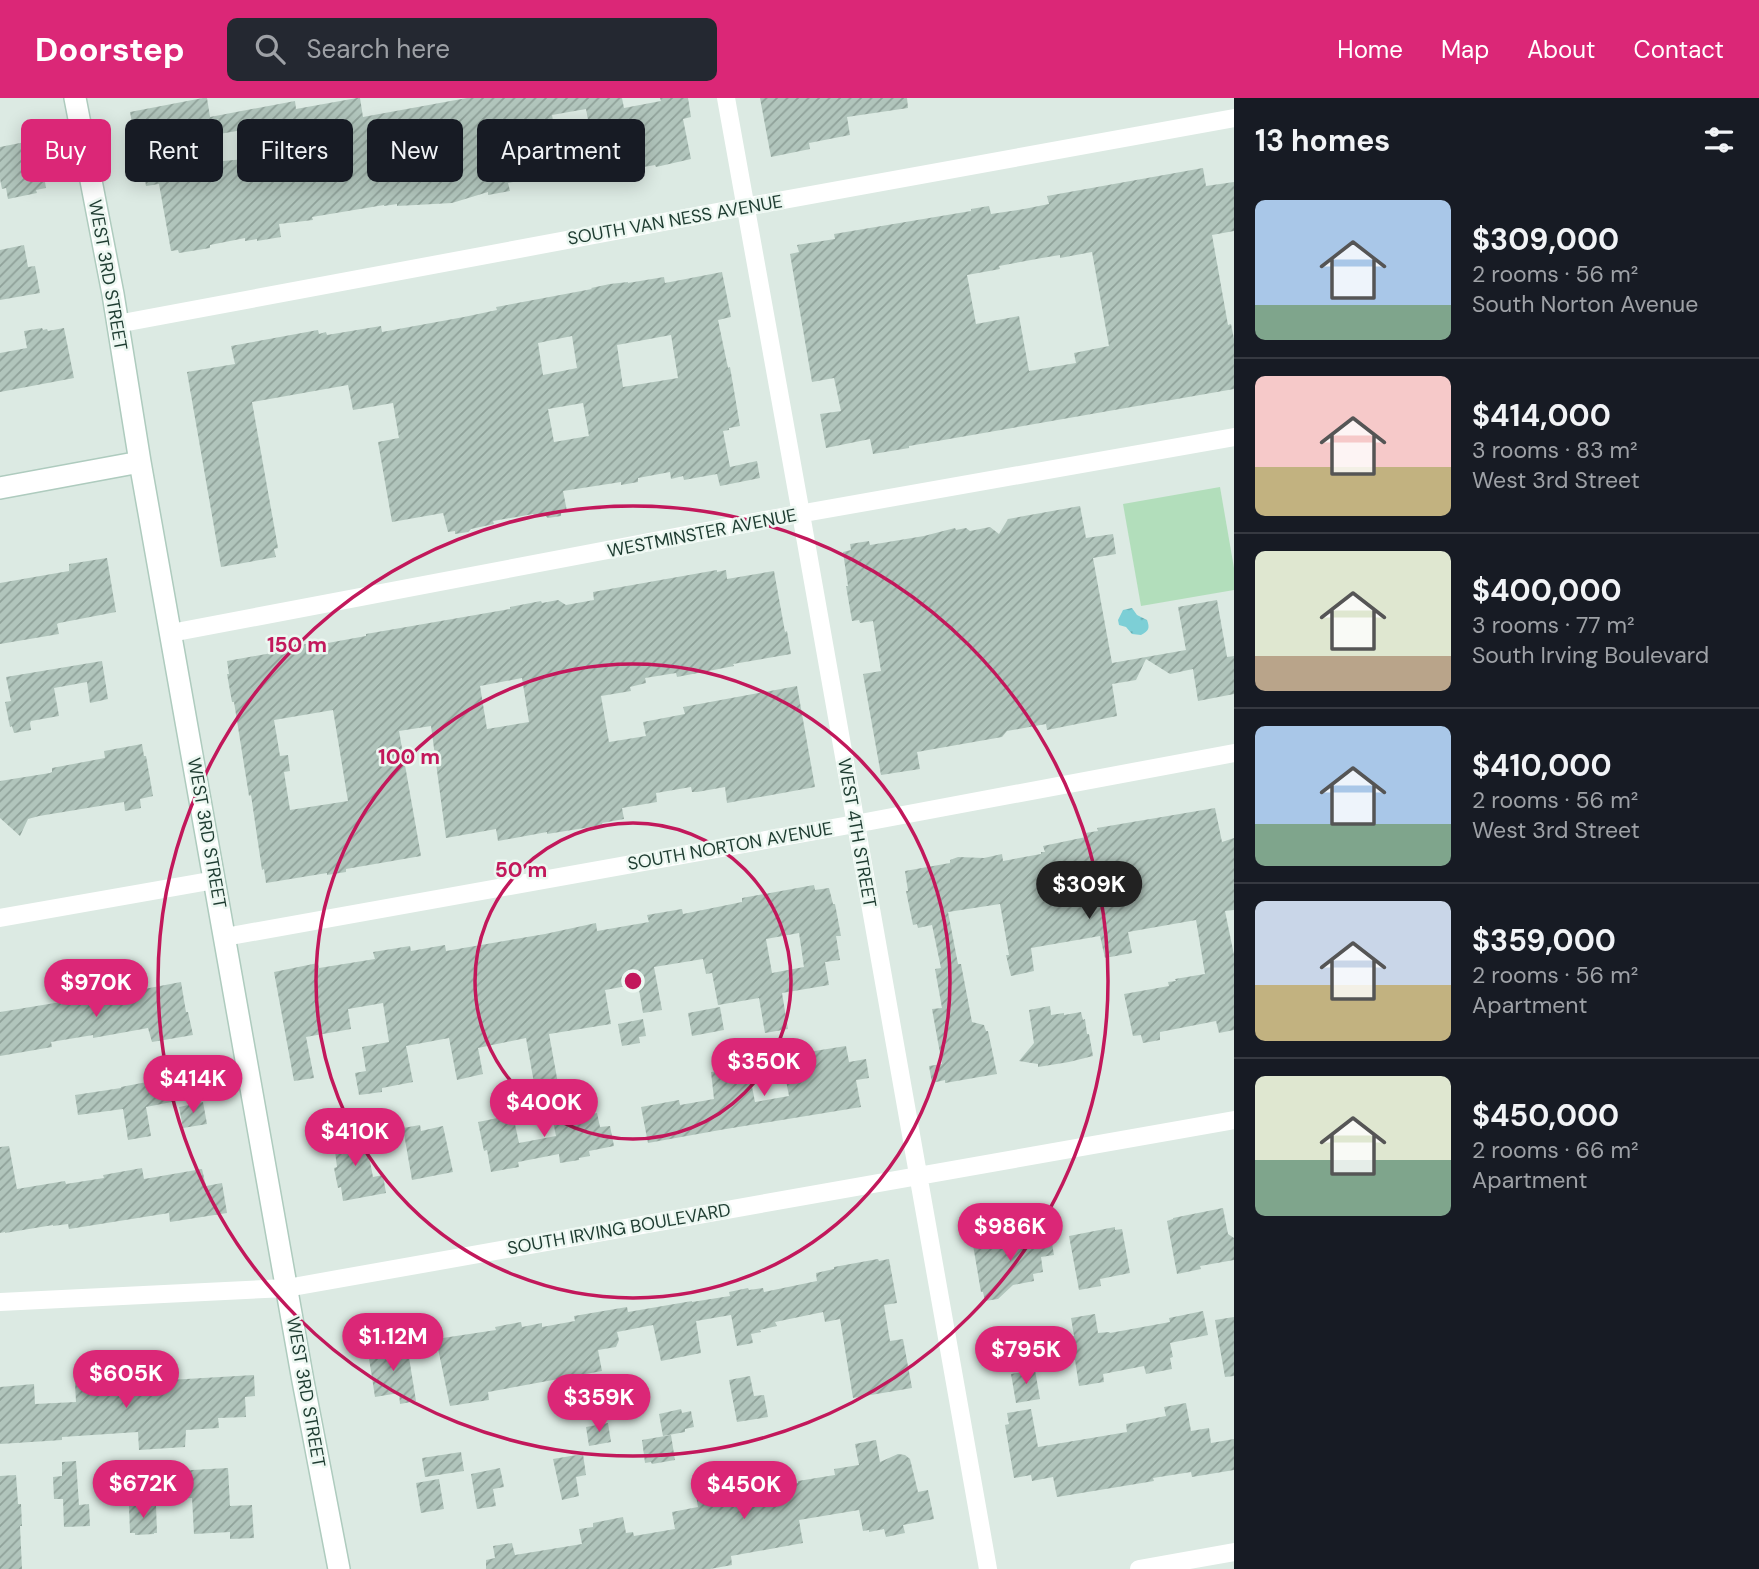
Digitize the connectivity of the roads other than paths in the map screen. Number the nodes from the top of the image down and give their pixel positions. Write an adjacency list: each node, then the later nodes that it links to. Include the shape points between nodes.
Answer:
1 (75, 98): 5 (main road, WEST 3RD STREET)
2 (726, 98): 4 (street, WEST 4TH STREET)
3 (1234, 118): 4 (street, SOUTH VAN NESS AVENUE)
4 (745, 207): 5 (street, SOUTH VAN NESS AVENUE); 9 (street, WEST 4TH STREET)
5 (117, 324): 7 (main road, WEST 3RD STREET)
6 (1234, 437): 9 (street, WESTMINSTER AVENUE)
7 (140, 462): 8 (main road); 10 (main road, WEST 3RD STREET)
8 (0, 488)
9 (801, 514): 10 (street, WESTMINSTER AVENUE); 12 (street, WEST 4TH STREET)
10 (171, 633): 13 (main road, WEST 3RD STREET)
11 (1234, 753): 12 (street, SOUTH NORTON AVENUE)
12 (855, 824): 15 (street, SOUTH NORTON AVENUE); 17 (street, WEST 4TH STREET)
13 (215, 880): 14 (street); 15 (main road, WEST 3RD STREET)
14 (0, 918)
15 (225, 937): 18 (main road, WEST 3RD STREET)
16 (1234, 1120): 17 (street, SOUTH IRVING BOULEVARD)
17 (919, 1176): 18 (street, SOUTH IRVING BOULEVARD); 22 (street, WEST 4TH STREET)
18 (287, 1288): 19 (street, SOUTH IRVING BOULEVARD); 21 (main road, WEST 3RD STREET)
19 (0, 1302)
20 (1234, 1552): 23 (street)
21 (339, 1569)
22 (988, 1569)
23 (1139, 1569)

